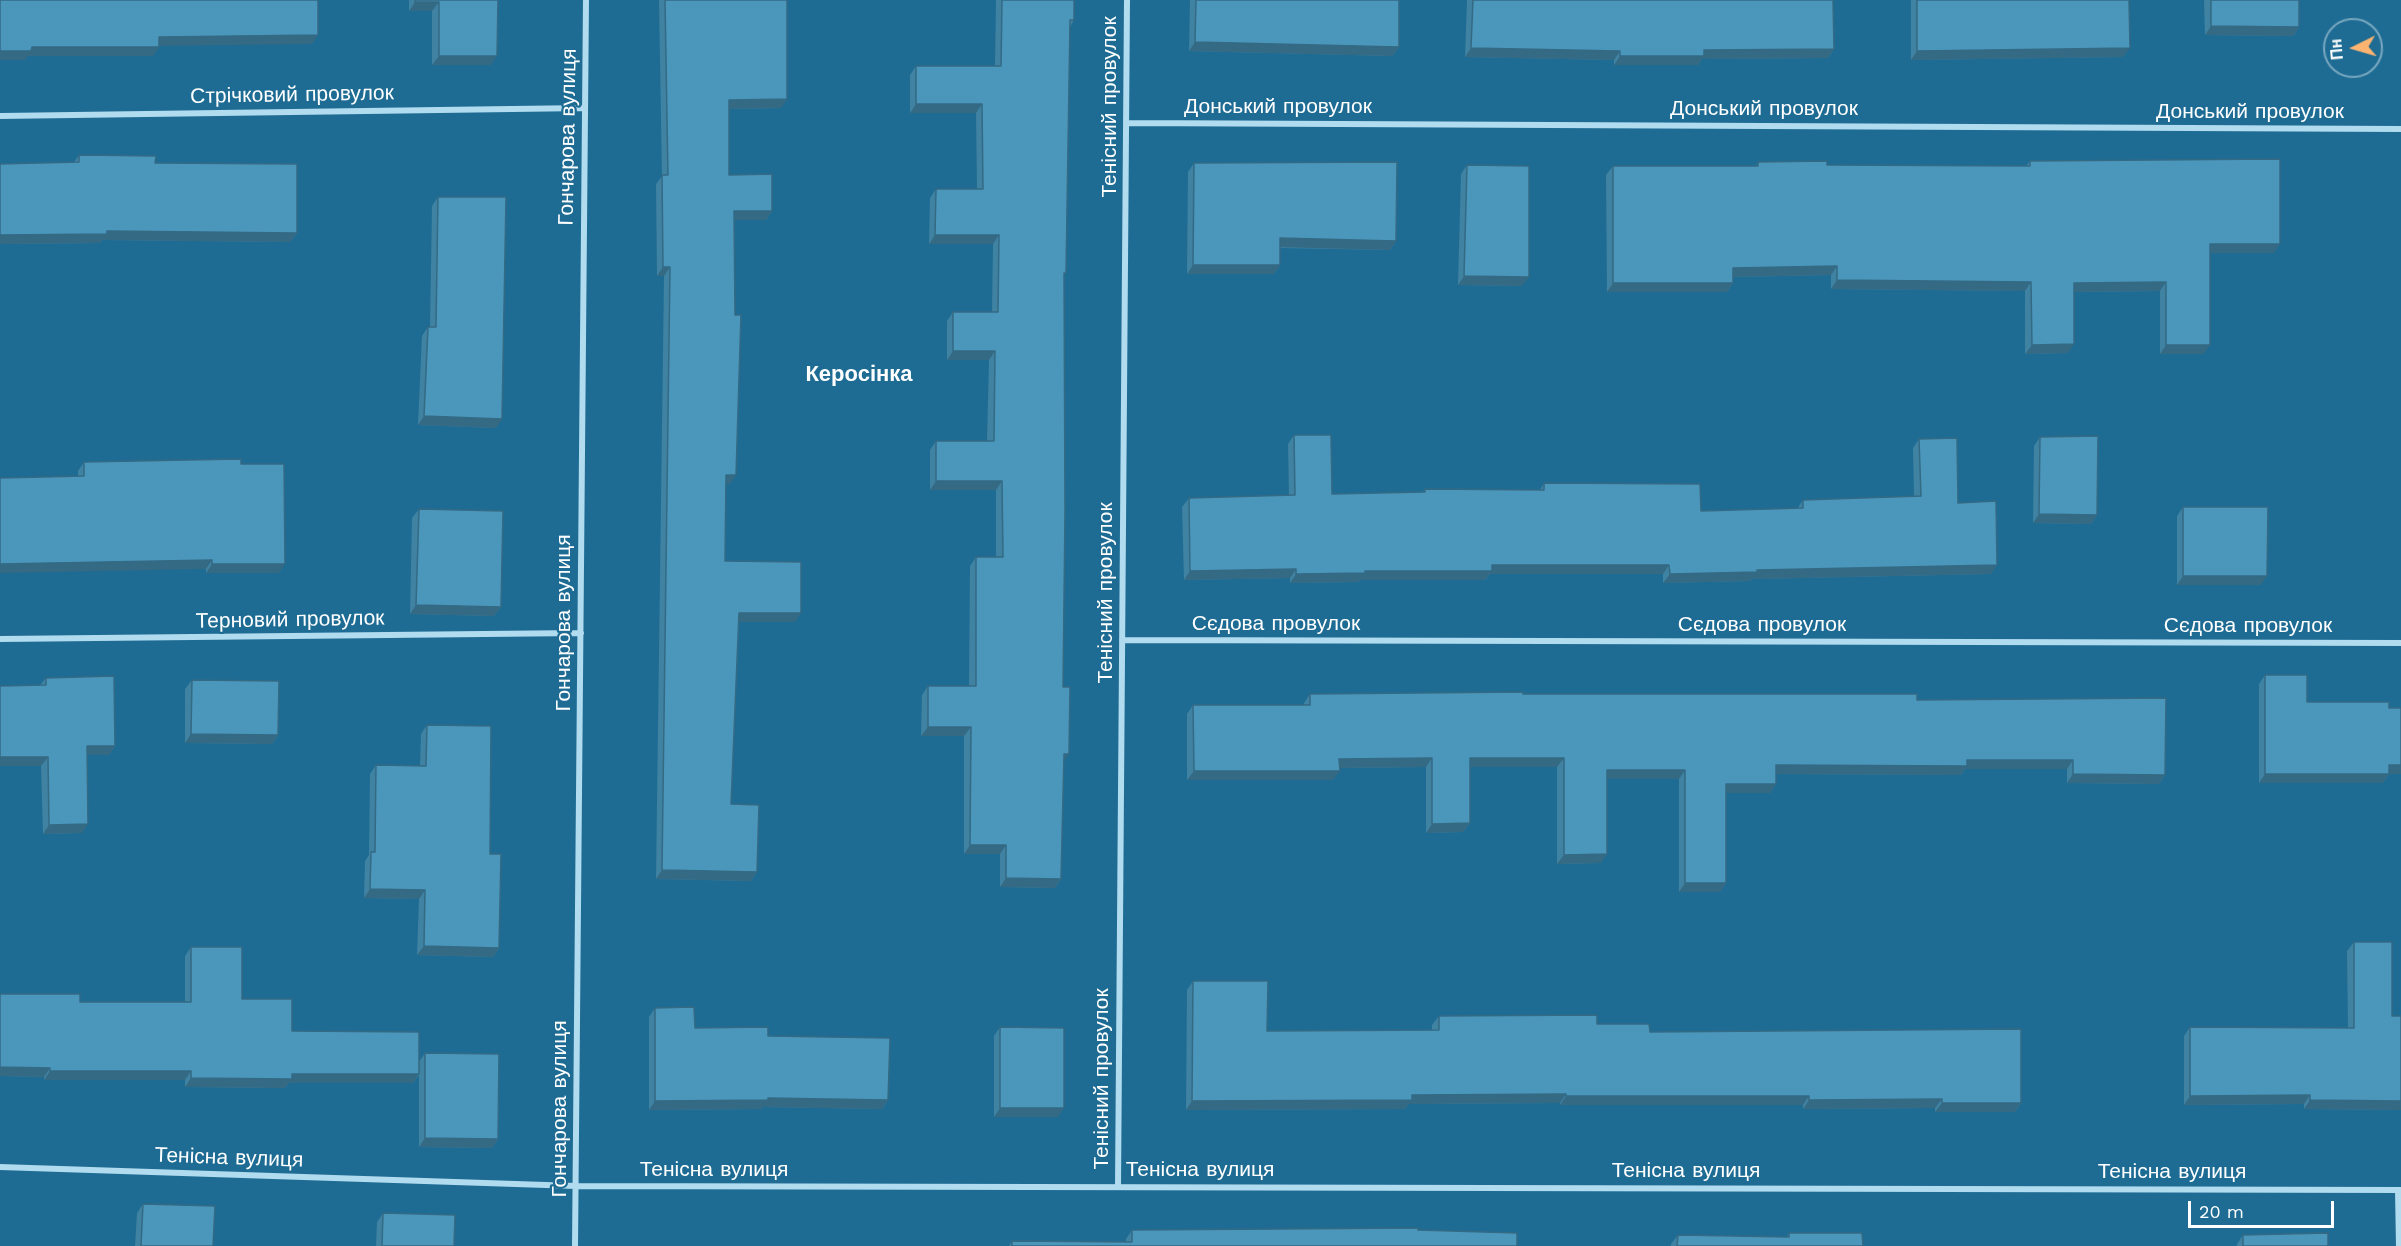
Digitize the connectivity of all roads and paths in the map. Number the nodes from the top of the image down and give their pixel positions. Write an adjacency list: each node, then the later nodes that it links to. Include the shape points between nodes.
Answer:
1 (586, 0): 3 (street, Гончарова вулиця)
2 (1127, 0): 5 (street, Тенісний провулок)
3 (585, 108): 4 (street, Стрічковий провулок); 7 (street, Гончарова вулиця)
4 (0, 116)
5 (1126, 123): 6 (street, Донський провулок); 9 (street, Тенісний провулок)
6 (2401, 129)
7 (580, 633): 8 (street, Терновий провулок); 12 (street, Гончарова вулиця)
8 (0, 639)
9 (1122, 640): 10 (street, Сєдова провулок); 13 (street, Тенісний провулок)
10 (2401, 643)
11 (0, 1167): 12 (street, Тенісна вулиця)
12 (576, 1186): 13 (street, Тенісна вулиця); 15 (street, Гончарова вулиця)
13 (1118, 1186): 14 (street, Тенісна вулиця)
14 (2400, 1190): 16 (street)
15 (576, 1246)
16 (2399, 1246)

